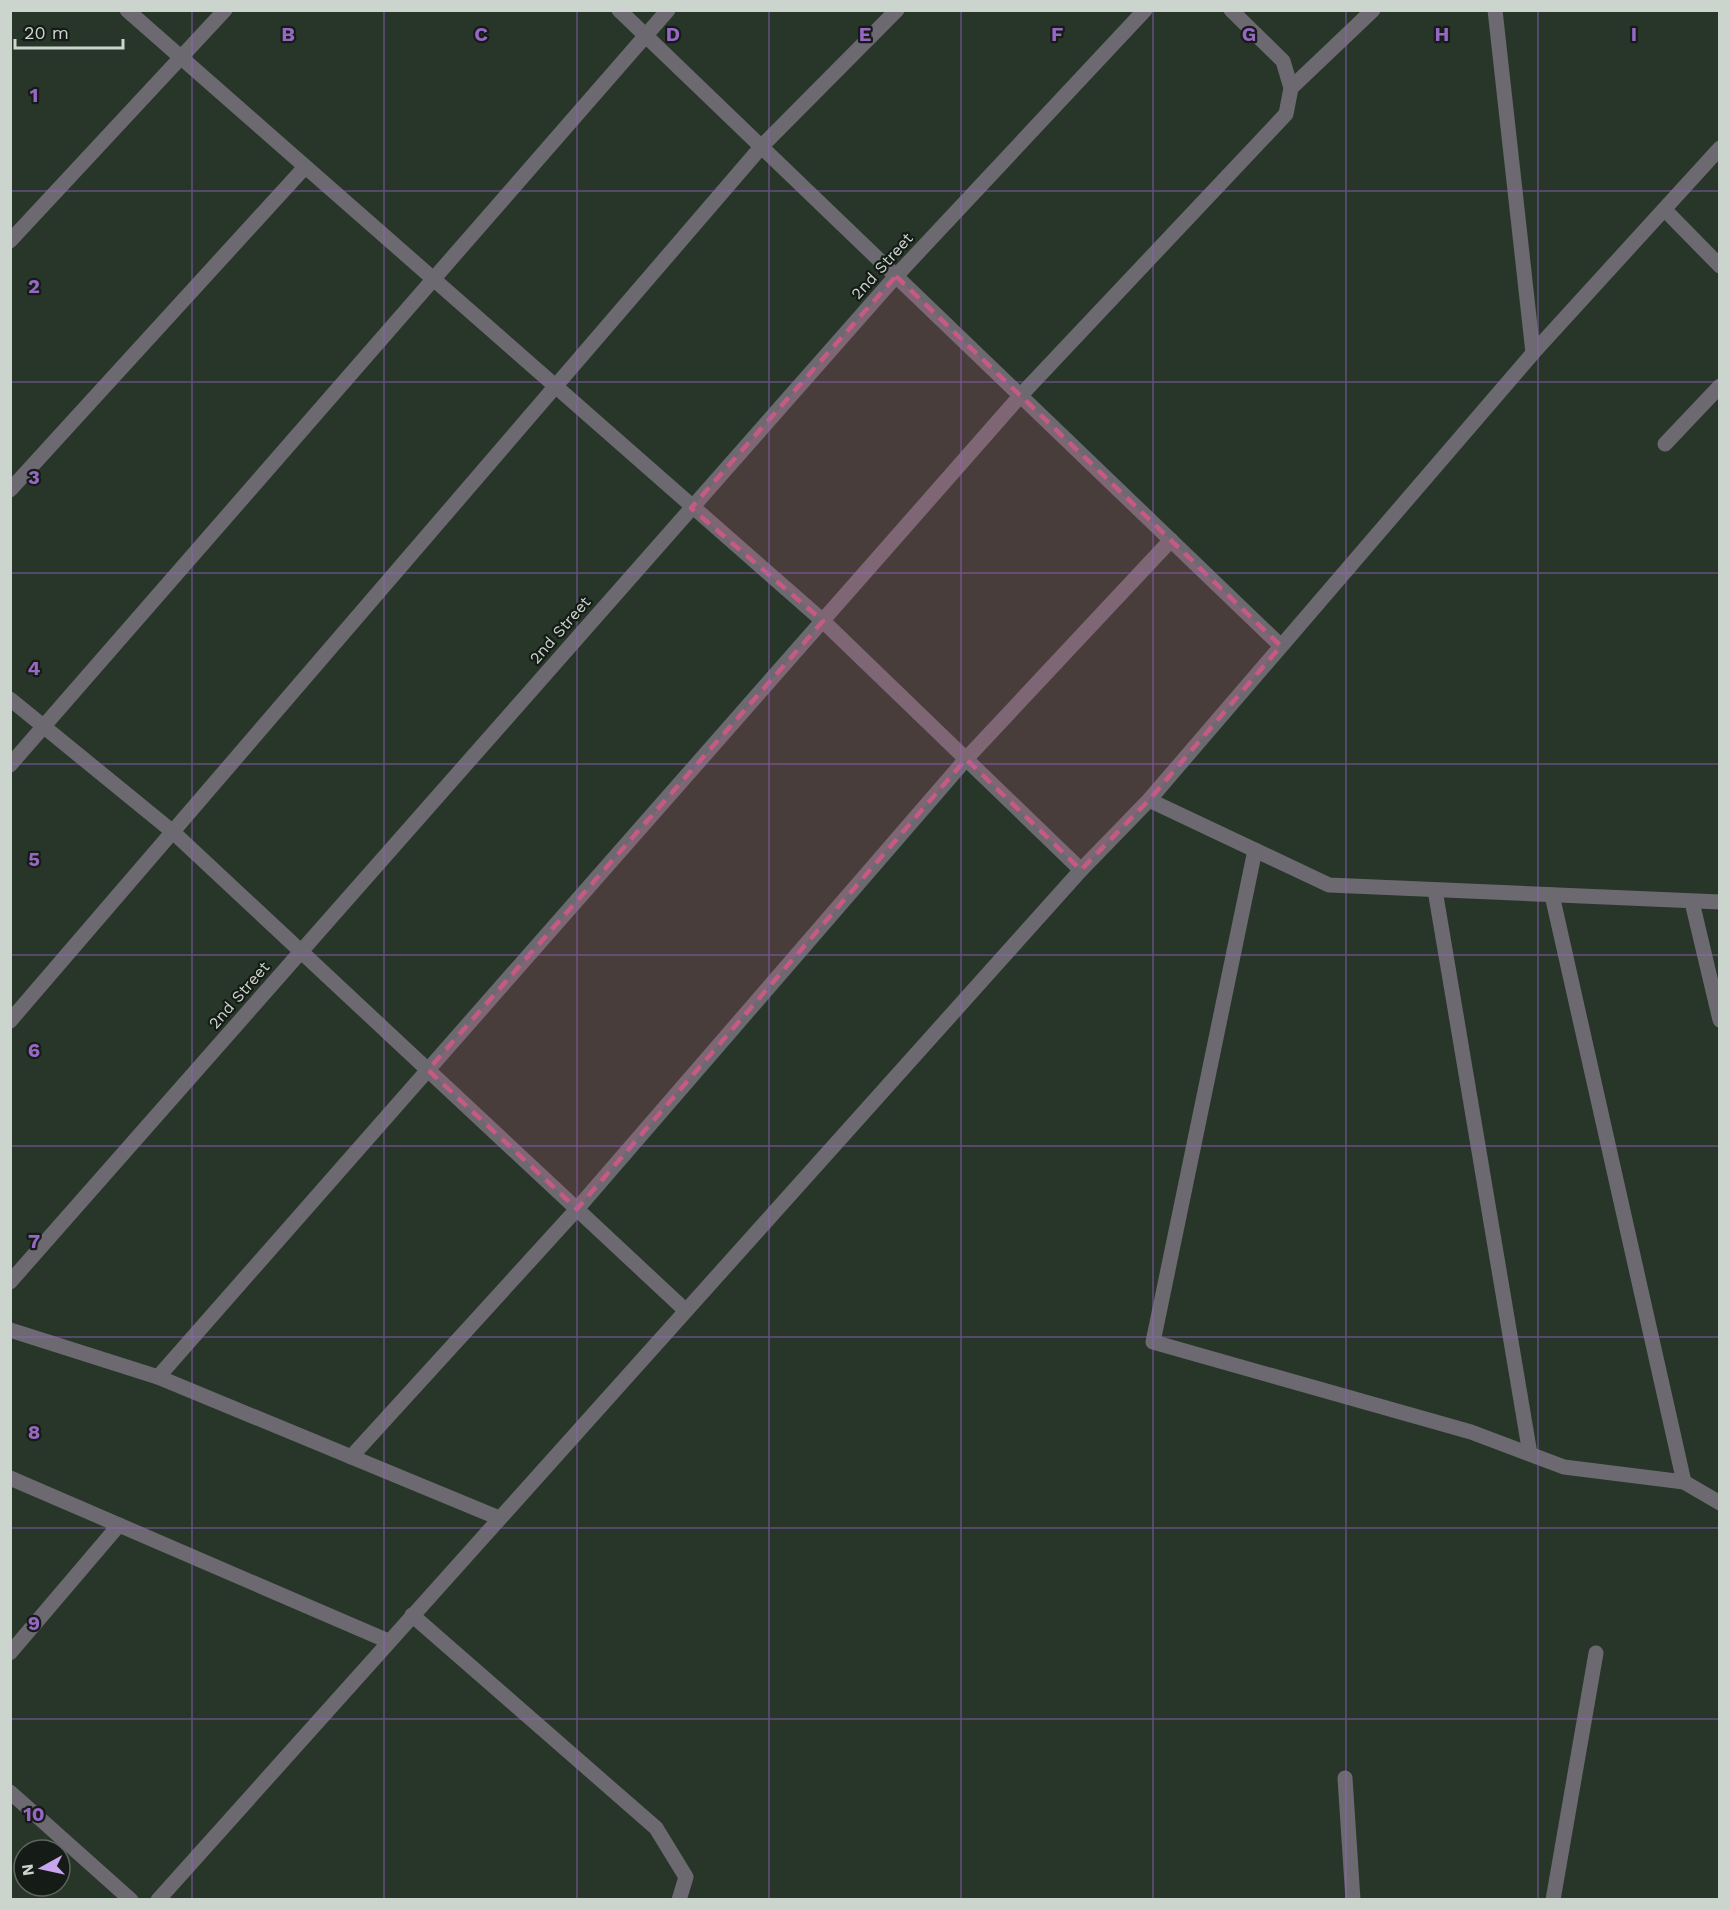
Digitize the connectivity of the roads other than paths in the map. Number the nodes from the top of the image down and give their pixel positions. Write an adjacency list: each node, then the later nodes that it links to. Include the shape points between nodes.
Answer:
1 (127, 10): 11 (street)
2 (225, 10): 11 (street)
3 (619, 10): 10 (street)
4 (668, 10): 10 (street)
5 (897, 10): 13 (street)
6 (1145, 10): 19 (street, 2nd Street)
7 (1231, 10): 12 (street, via 1283,61)
8 (1373, 10): 12 (street)
9 (1495, 10): 21 (street)
10 (646, 34): 13 (street); 20 (street)
11 (181, 58): 15 (street); 17 (street)
12 (1291, 88): 24 (street, via 1286,114)
13 (762, 146): 19 (street); 23 (street)
14 (1719, 148): 16 (street)
15 (304, 167): 20 (street); 26 (street)
16 (1665, 210): 18 (street); 21 (street)
17 (10, 242)
18 (1719, 266)
19 (896, 276): 24 (street); 27 (street, 2nd Street)
20 (432, 280): 23 (street); 32 (street)
21 (1533, 353): 30 (street)
22 (1719, 386): 25 (street)
23 (555, 387): 27 (street); 36 (street)
24 (1021, 395): 28 (street); 29 (street)
25 (1665, 444)
26 (10, 490)
27 (691, 508): 29 (street); 43 (street, 2nd Street)
28 (1171, 540): 30 (street); 33 (street)
29 (823, 621): 33 (street); 46 (street)
30 (1281, 646): 35 (street)
31 (10, 699): 32 (street)
32 (43, 728): 34 (street); 36 (street)
33 (966, 759): 38 (street); 47 (street)
34 (10, 765)
35 (1149, 800): 37 (street); 38 (street)
36 (173, 832): 43 (street); 45 (street)
37 (1255, 850): 39 (street, via 1329,885); 52 (street, via 1153,1342 1471,1432)
38 (1081, 870): 49 (street)
39 (1435, 890): 40 (street); 52 (street)
40 (1552, 895): 41 (street); 55 (street)
41 (1692, 902): 42 (street); 44 (street)
42 (1719, 902)
43 (302, 951): 46 (street); 48 (street, 2nd Street)
44 (1719, 1020)
45 (10, 1021)
46 (428, 1070): 47 (street); 51 (street)
47 (577, 1209): 49 (street); 53 (street)
48 (10, 1282)
49 (685, 1310): 57 (street)
50 (10, 1330): 51 (street)
51 (158, 1377): 53 (street)
52 (1530, 1454): 55 (street, via 1564,1467)
53 (351, 1457): 57 (street)
54 (10, 1478): 58 (street)
55 (1684, 1482): 56 (street)
56 (1719, 1503)
57 (499, 1518): 59 (street)
58 (119, 1525): 60 (street); 61 (street)
59 (412, 1615): 60 (street); 67 (street, via 656,1828 686,1876)
60 (388, 1641): 66 (street)
61 (10, 1653)
62 (1596, 1653): 69 (street)
63 (1345, 1778): 68 (street)
64 (10, 1792): 65 (street)
65 (131, 1899)
66 (158, 1899)
67 (679, 1899)
68 (1353, 1899)
69 (1553, 1899)

